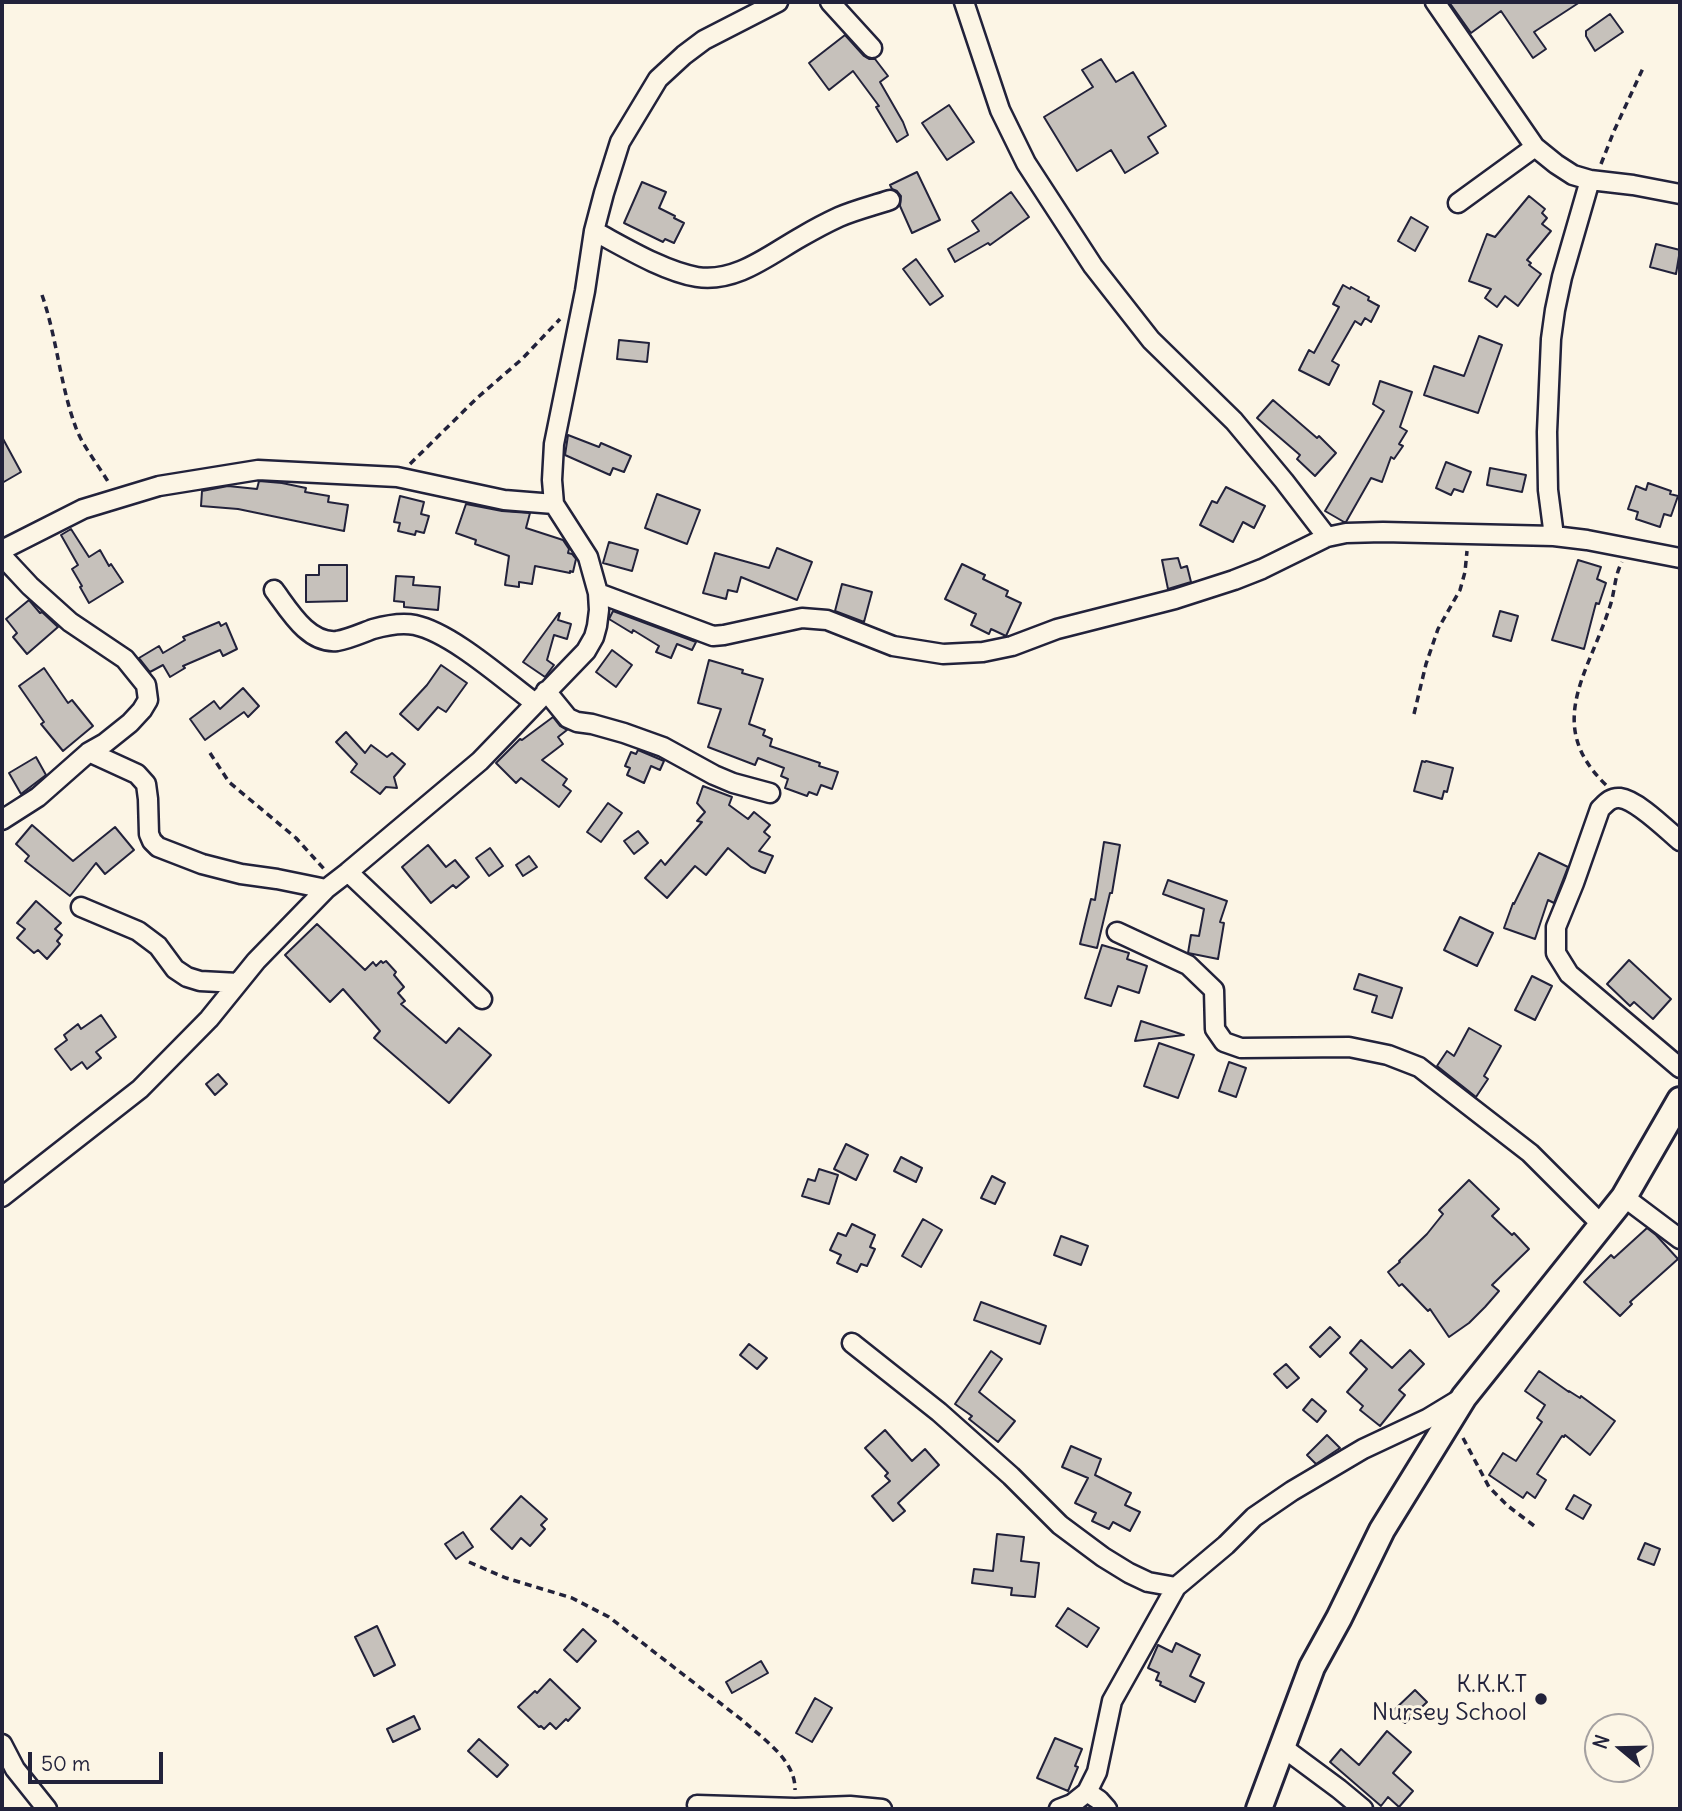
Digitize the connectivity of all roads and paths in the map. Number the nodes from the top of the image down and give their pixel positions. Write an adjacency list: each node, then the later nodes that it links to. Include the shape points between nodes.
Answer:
1 (778, 2): 12 (street, via 704,40 658,79 620,142)
2 (830, 2): 5 (street)
3 (964, 2): 20 (street, via 1000,110 1026,163 1093,266 1152,340 1234,421)
4 (1435, 2): 7 (street)
5 (872, 48)
6 (1644, 66): 8 (path)
7 (1535, 147): 8 (street, via 1573,175); 11 (street)
8 (1593, 180): 9 (street); 19 (street, via 1562,277 1551,339 1547,432)
9 (1680, 194)
10 (890, 200): 12 (street, via 837,218 745,269 710,277 659,264)
11 (1458, 203)
12 (594, 231): 17 (street, via 554,444)
13 (42, 295): 16 (path, via 77,431)
14 (560, 319): 15 (path)
15 (397, 477): 16 (street, via 258,470 159,486); 17 (street, via 504,500)
16 (119, 498): 21 (street, via 83,509)
17 (554, 504): 26 (street, via 588,557)
18 (1468, 535): 19 (street); 20 (street, via 1383,532); 28 (path, via 1460,590 1438,629)
19 (1554, 536): 22 (street)
20 (1327, 537): 26 (street, via 1234,580 983,652 943,654 893,646 815,618 713,636)
21 (2, 550)
22 (1632, 550): 24 (street); 32 (path, via 1620,565 1610,608 1581,676 1574,713 1578,747 1595,774)
23 (2, 556): 29 (street, via 69,622 125,659 146,685 148,700 142,710)
24 (1680, 558)
25 (274, 590): 27 (street, via 302,626 323,640 390,624 414,625 439,634)
26 (598, 593): 27 (street, via 594,638)
27 (541, 697): 31 (street, via 577,722 663,747 714,775); 35 (street, via 480,761)
28 (1414, 714)
29 (89, 752): 33 (street, via 38,797); 35 (street, via 137,774 146,784 149,834 158,847 241,874)
30 (210, 753): 35 (path, via 229,782 296,838)
31 (770, 793)
32 (1620, 798): 34 (street, via 1640,808); 40 (street, via 1600,808 1556,927 1556,953 1569,974)
33 (2, 820)
34 (1680, 841)
35 (337, 881): 38 (street); 39 (street)
36 (81, 907): 38 (street, via 138,931 187,977)
37 (1117, 932): 44 (street, via 1188,965 1214,990 1215,1029 1224,1042 1241,1048 1349,1047 1388,1055 1419,1068 1530,1153)
38 (238, 983): 42 (street, via 140,1089)
39 (482, 999)
40 (1680, 1068)
41 (1680, 1100): 43 (street)
42 (2, 1197)
43 (1624, 1197): 44 (street); 45 (street)
44 (1601, 1224): 47 (street)
45 (1680, 1239)
46 (852, 1343): 50 (street, via 939,1412 1060,1525 1129,1573)
47 (1457, 1408): 48 (path, via 1489,1487); 50 (street, via 1363,1449 1292,1491 1254,1517); 52 (street, via 1382,1530 1312,1667)
48 (1537, 1528)
49 (469, 1562): 55 (path, via 572,1598 609,1617 742,1720 787,1763 795,1783)
50 (1176, 1587): 53 (street, via 1112,1701 1097,1772)
51 (2, 1744): 56 (street, via 15,1769)
52 (1281, 1746): 60 (street); 61 (street)
53 (1087, 1793): 58 (street); 59 (street)
54 (698, 1805): 55 (street)
55 (795, 1808): 57 (street)
56 (47, 1809)
57 (882, 1809)
58 (1059, 1809)
59 (1107, 1809)
60 (1259, 1809)
61 (1363, 1809)

